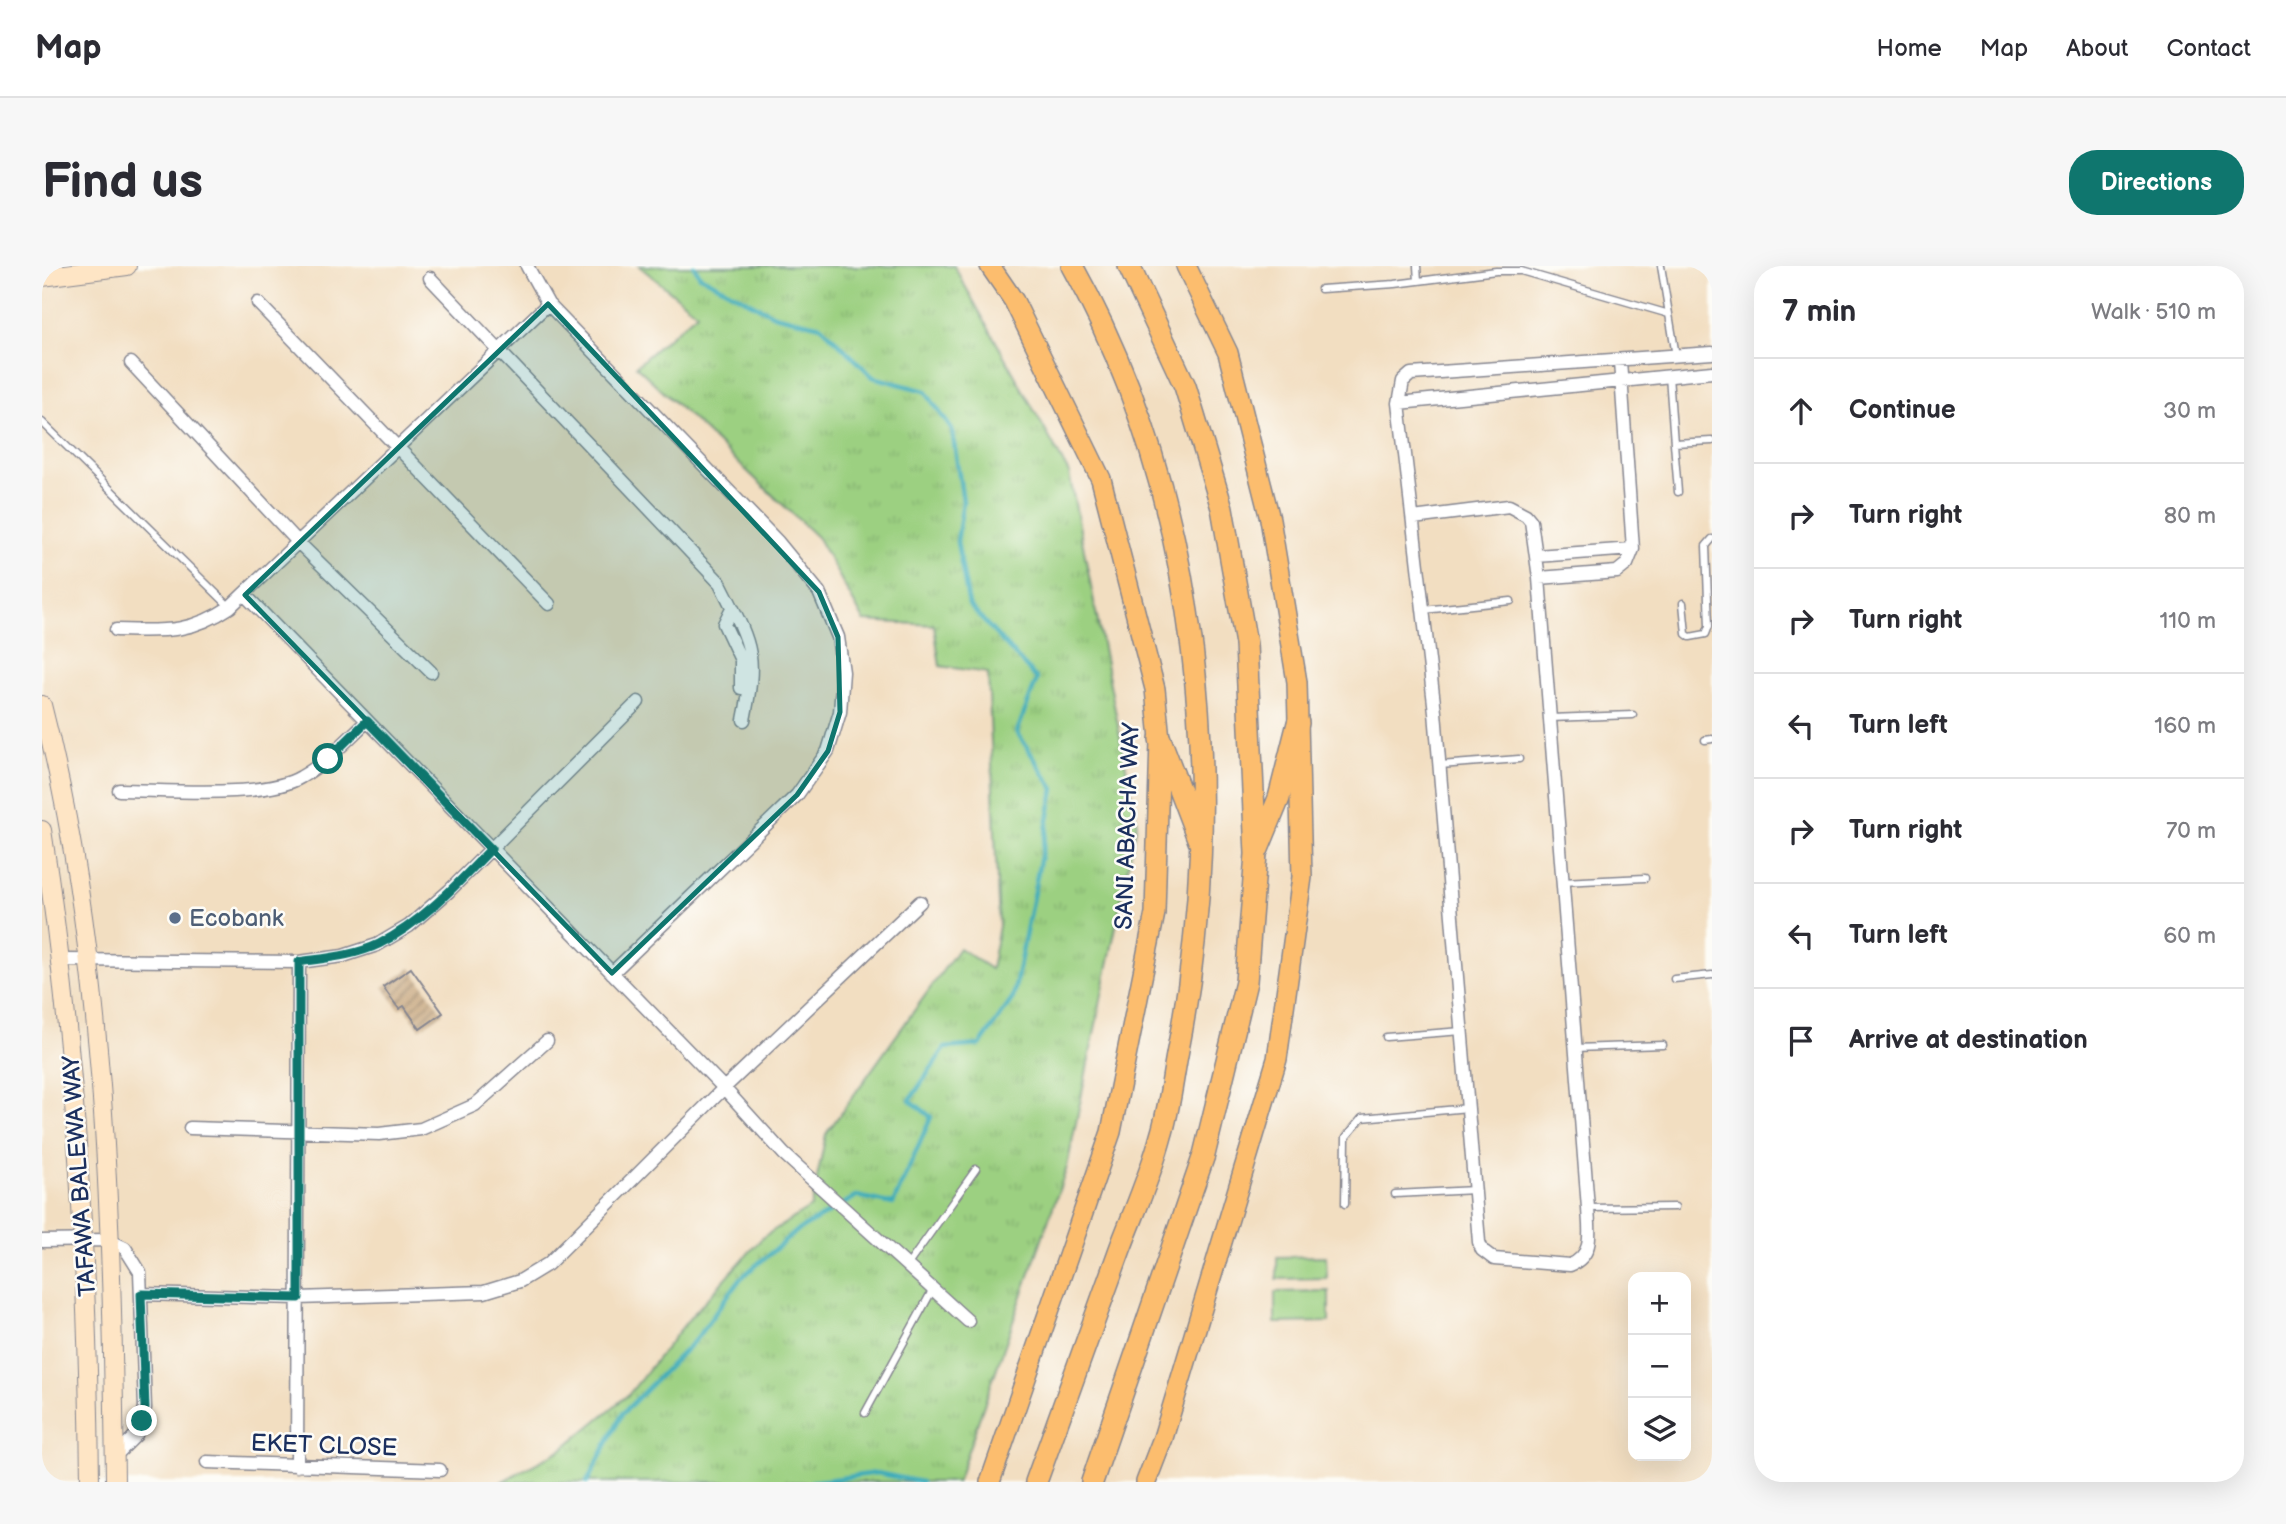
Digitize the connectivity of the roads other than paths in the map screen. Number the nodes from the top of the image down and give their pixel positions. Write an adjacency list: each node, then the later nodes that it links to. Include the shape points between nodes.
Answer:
1 (127, 266): 9 (main road)
2 (527, 266): 14 (street)
3 (990, 266): 53 (main road, SANI ABACHA WAY, via 1014,302 1101,479 1156,689)
4 (1072, 266): 59 (highway, via 1096,310 1135,408 1169,518 1192,655 1203,761)
5 (1129, 266): 60 (highway, via 1185,386 1222,508 1246,644)
6 (1186, 266): 52 (main road, via 1228,353 1270,519 1297,682)
7 (1417, 266): 11 (lane)
8 (1661, 266): 15 (lane)
9 (42, 277)
10 (430, 278): 16 (street)
11 (1418, 282): 12 (lane); 15 (lane, via 1521,271)
12 (1321, 289)
13 (258, 303): 28 (street)
14 (548, 303): 16 (street); 67 (street, via 778,542 819,592 838,637 843,672 839,712 828,751 797,795)
15 (1669, 314): 18 (lane)
16 (499, 351): 28 (street); 41 (street, via 720,583)
17 (1712, 353): 18 (street)
18 (1676, 356): 19 (street)
19 (1620, 361): 23 (street); 24 (street, via 1411,374 1404,381)
20 (131, 363): 32 (street)
21 (1712, 372): 22 (street)
22 (1669, 376): 23 (street); 27 (lane)
23 (1621, 381): 24 (street); 33 (street)
24 (1399, 403): 30 (street)
25 (42, 422): 40 (lane)
26 (1712, 441): 27 (lane)
27 (1674, 443): 29 (lane)
28 (398, 448): 32 (street); 39 (street)
29 (1678, 492)
30 (1413, 518): 34 (street, via 1508,506 1531,521); 42 (street)
31 (1712, 539): 38 (lane, via 1706,546 1706,634 1687,636)
32 (299, 543): 36 (street); 44 (street)
33 (1633, 549): 34 (street); 35 (street, via 1617,572)
34 (1536, 556): 35 (street)
35 (1539, 578): 49 (street)
36 (245, 595): 40 (street); 51 (street)
37 (1511, 601): 42 (lane)
38 (1682, 603)
39 (549, 604)
40 (230, 607): 43 (street, via 188,629)
41 (732, 608): 45 (street, via 724,624 741,660); 50 (street, via 752,656)
42 (1423, 610): 55 (street)
43 (116, 630)
44 (431, 672)
45 (741, 688)
46 (638, 702): 58 (street)
47 (42, 705): 64 (main road, TAFAWA BALEWA WAY, via 78,869)
48 (1633, 715): 49 (lane)
49 (1550, 718): 62 (street)
50 (744, 720)
51 (367, 721): 56 (street, via 328,759 299,779 270,788); 58 (street)
52 (1298, 723): 60 (highway, via 1279,799); 103 (main road, via 1302,877 1277,1059)
53 (1160, 739): 59 (highway); 100 (main road, SANI ABACHA WAY, via 1155,913 1111,1132)
54 (1518, 759): 55 (lane)
55 (1439, 765): 70 (street)
56 (119, 790)
57 (42, 830): 65 (main road, TAFAWA BALEWA WAY)
58 (491, 849): 66 (street, via 409,926 343,956); 67 (street)
59 (1203, 850): 101 (highway, via 1193,976 1161,1136)
60 (1256, 854): 102 (highway, via 1246,982 1204,1155)
61 (1645, 878): 62 (lane)
62 (1562, 882): 74 (street)
63 (920, 902): 75 (street)
64 (88, 958): 65 (street); 66 (street); 85 (main road, TAFAWA BALEWA WAY)
65 (62, 960): 87 (main road, TAFAWA BALEWA WAY)
66 (299, 962): 78 (street)
67 (612, 973): 75 (street)
68 (1712, 975): 69 (lane)
69 (1674, 979)
70 (1462, 1031): 71 (lane); 76 (street)
71 (1386, 1037)
72 (547, 1041): 78 (street, via 475,1105 440,1123 379,1134)
73 (1662, 1045): 74 (lane)
74 (1576, 1048): 84 (street)
75 (724, 1088): 88 (street, via 784,1154); 91 (street, via 548,1264 520,1281 484,1292)
76 (1468, 1108): 80 (street); 82 (lane, via 1362,1118 1346,1138)
77 (190, 1128): 78 (street)
78 (298, 1131): 91 (street)
79 (976, 1169): 88 (lane)
80 (1475, 1190): 81 (lane); 84 (street, via 1479,1242 1494,1259 1570,1265 1580,1261 1589,1241)
81 (1395, 1194)
82 (1345, 1203)
83 (1675, 1207): 84 (lane)
84 (1588, 1208)
85 (108, 1240): 87 (street); 90 (street, via 133,1257 140,1272); 94 (main road, TAFAWA BALEWA WAY)
86 (42, 1241): 87 (street)
87 (82, 1241): 98 (main road, TAFAWA BALEWA WAY)
88 (907, 1266): 89 (street)
89 (933, 1289): 92 (street); 93 (lane)
90 (141, 1294): 91 (street); 94 (street, via 145,1408 136,1435)
91 (299, 1298): 96 (street)
92 (968, 1321)
93 (865, 1413)
94 (115, 1456): 99 (main road, TAFAWA BALEWA WAY)
95 (207, 1462): 96 (street, EKET CLOSE)
96 (297, 1466): 97 (street, EKET CLOSE)
97 (440, 1469)
98 (90, 1482)
99 (115, 1482)
100 (990, 1482)
101 (1036, 1482)
102 (1093, 1482)
103 (1146, 1482)

